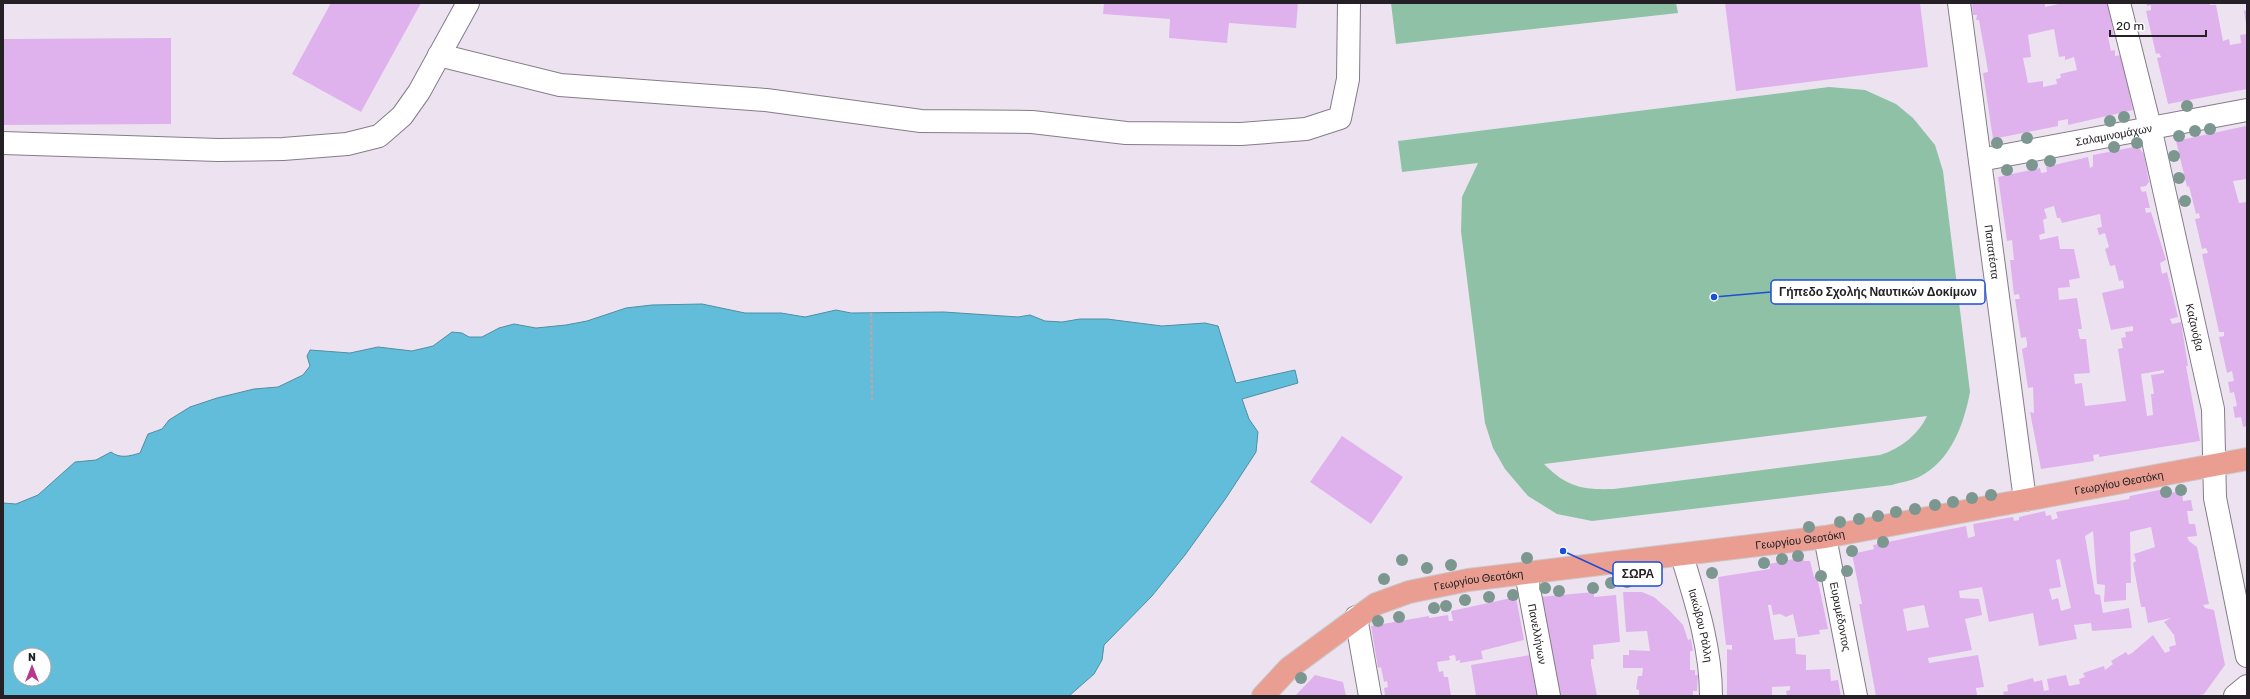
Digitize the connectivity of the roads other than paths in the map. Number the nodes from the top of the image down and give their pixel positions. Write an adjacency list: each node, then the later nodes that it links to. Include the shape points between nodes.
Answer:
1 (468, 3): 5 (street)
2 (1349, 3): 5 (street, via 1348,79 1340,118 1306,129 1241,134 1126,133 1032,122 921,121 766,100 560,85)
3 (1959, 3): 9 (street, Παπατέστα)
4 (2119, 3): 7 (street, Καζανόβα)
5 (439, 55): 8 (street, via 419,92 402,116 379,136 347,144 283,149 218,150)
6 (2247, 110): 7 (street, Σαλαμινομάχων)
7 (2150, 127): 9 (street, Σαλαμινομάχων); 11 (street, Καζανόβα, via 2213,409)
8 (3, 143)
9 (1980, 160): 12 (street, Παπατέστα)
10 (2247, 459): 11 (main road, Γεωργίου Θεοτόκη)
11 (2215, 465): 12 (main road, Γεωργίου Θεοτόκη); 17 (street, Καζανόβα, via 2215,498)
12 (2025, 500): 13 (main road, Γεωργίου Θεοτόκη)
13 (1825, 537): 14 (main road, Γεωργίου Θεοτόκη); 23 (street, Ευρυμέδοντος)
14 (1682, 556): 15 (main road, Γεωργίου Θεοτόκη); 22 (street, Ιακώβου Ράλλη, via 1700,612 1706,642)
15 (1526, 573): 16 (main road, Γεωργίου Θεοτόκη, via 1468,580 1409,592 1376,604); 21 (street, Πανελλήνων)
16 (1356, 618): 19 (main road, Γεωργίου Θεοτόκη, via 1290,668); 20 (street)
17 (2247, 656)
18 (2247, 686): 24 (street)
19 (1263, 696)
20 (1370, 696)
21 (1549, 696)
22 (1711, 696)
23 (1856, 696)
24 (2235, 696)

